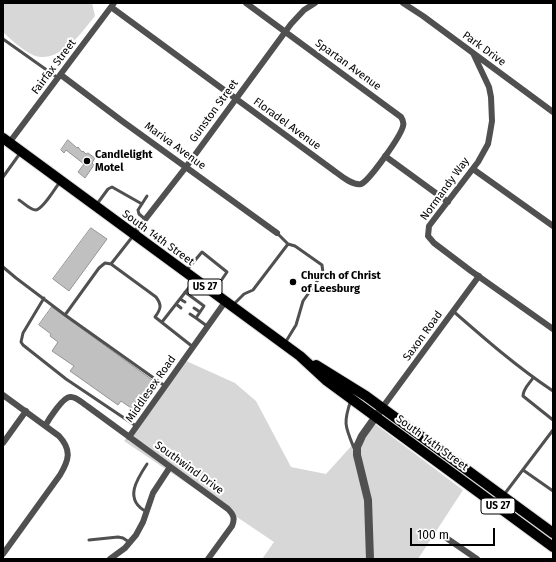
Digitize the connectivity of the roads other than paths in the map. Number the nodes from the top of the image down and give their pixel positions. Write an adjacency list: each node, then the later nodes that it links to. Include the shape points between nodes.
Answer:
1 (246, 3): 5 (street, Spartan Avenue)
2 (315, 3): 5 (street, Gunston Street)
3 (403, 3): 7 (street, Park Drive)
4 (113, 5): 8 (street, Fairfax Street); 9 (street, Floradel Avenue)
5 (285, 31): 9 (street, Gunston Street); 13 (street, Spartan Avenue, via 401,117 404,125 402,131)
6 (3, 38): 8 (lane)
7 (473, 53): 10 (street, Park Drive); 15 (street, Normandy Way, via 489,88 492,122 488,144)
8 (60, 77): 11 (street, Fairfax Street); 14 (street, Mariva Avenue)
9 (236, 99): 13 (street, Floradel Avenue, via 351,182 364,182); 14 (street, Gunston Street)
10 (553, 112)
11 (6, 140): 12 (highway, South 14th Street / US 27)
12 (21, 152): 16 (lane); 17 (highway, South 14th Street / US 27)
13 (385, 156): 20 (street)
14 (186, 167): 23 (street, Gunston Street); 25 (street, Mariva Avenue)
15 (473, 169): 20 (street, Normandy Way); 24 (street)
16 (3, 177)
17 (61, 181): 19 (lane, via 42,208 36,210); 22 (highway, South 14th Street / US 27)
18 (147, 196): 21 (lane)
19 (19, 200)
20 (448, 202): 31 (street, Normandy Way, via 429,226 428,236)
21 (142, 204): 22 (lane, via 112,186); 23 (lane, via 138,213)
22 (95, 206): 26 (highway, South 14th Street / US 27)
23 (145, 219): 26 (street, Gunston Street)
24 (553, 226)
25 (277, 233): 27 (lane)
26 (133, 235): 28 (lane); 30 (highway, South 14th Street / US 27)
27 (288, 244): 39 (lane, via 253,290); 50 (lane, via 292,244 322,265 324,270 303,301 296,325)
28 (111, 264): 44 (lane, via 102,264); 47 (lane, via 156,297 161,307 155,317)
29 (3, 268): 35 (lane)
30 (185, 273): 32 (highway, South 14th Street / US 27); 34 (lane, via 202,252 227,272)
31 (479, 276): 43 (street, Saxon Road); 49 (street, Normandy Way)
32 (194, 279): 33 (lane); 34 (highway, South 14th Street / US 27)
33 (185, 292): 36 (lane); 42 (lane, via 204,306)
34 (213, 293): 39 (highway, South 14th Street / US 27)
35 (44, 298): 44 (lane); 63 (lane, via 23,333 23,345 66,379)
36 (180, 299): 37 (lane); 38 (lane)
37 (185, 302)
38 (176, 304): 40 (lane); 47 (lane)
39 (228, 304): 48 (street, Middlesex Road); 50 (highway, South 14th Street / US 27)
40 (181, 308)
41 (194, 308): 42 (lane)
42 (200, 312): 46 (lane)
43 (452, 312): 53 (lane); 58 (street, Saxon Road)
44 (65, 314): 54 (lane)
45 (190, 314): 46 (lane)
46 (196, 318): 48 (lane)
47 (162, 322): 51 (lane)
48 (207, 326): 51 (street, Middlesex Road)
49 (553, 329)
50 (284, 345): 52 (highway, South 14th Street / US 27)
51 (193, 347): 54 (street, Middlesex Road)
52 (300, 356): 57 (highway, South 14th Street / US 27, via 327,381); 58 (highway, South 14th Street / US 27, via 331,373)
53 (533, 378): 55 (lane); 61 (lane, via 525,388 523,396)
54 (165, 386): 63 (street, Middlesex Road)
55 (553, 391)
56 (3, 395): 59 (street)
57 (351, 398): 60 (highway, South 14th Street / US 27); 67 (lane, via 345,420)
58 (382, 408): 60 (street); 72 (highway, South 14th Street / US 27)
59 (26, 411): 62 (street); 66 (street)
60 (376, 417): 67 (street, via 359,442); 78 (highway, South 14th Street / US 27)
61 (553, 420)
62 (45, 426): 65 (street, Middlesex Road, via 63,401 73,397); 79 (street, via 59,436 67,447 68,455 64,468)
63 (136, 426): 65 (street, Middlesex Road)
64 (553, 430): 70 (lane)
65 (129, 437): 69 (street, Southwind Drive)
66 (3, 443)
67 (357, 455): 83 (street, via 368,500)
68 (147, 464): 73 (lane, via 138,477 133,492 139,507)
69 (170, 467): 73 (street, via 153,493); 82 (street, Southwind Drive, via 228,509 234,518 232,526)
70 (523, 470): 71 (lane); 72 (lane)
71 (553, 491)
72 (503, 496): 74 (highway, South 14th Street / US 27)
73 (147, 512): 77 (street)
74 (553, 533)
75 (442, 535): 80 (street)
76 (89, 540): 77 (lane, via 118,537)
77 (130, 543): 81 (street)
78 (553, 547)
79 (3, 554)
80 (467, 556): 84 (street)
81 (110, 559)
82 (208, 559)
83 (370, 559)
84 (477, 559)

